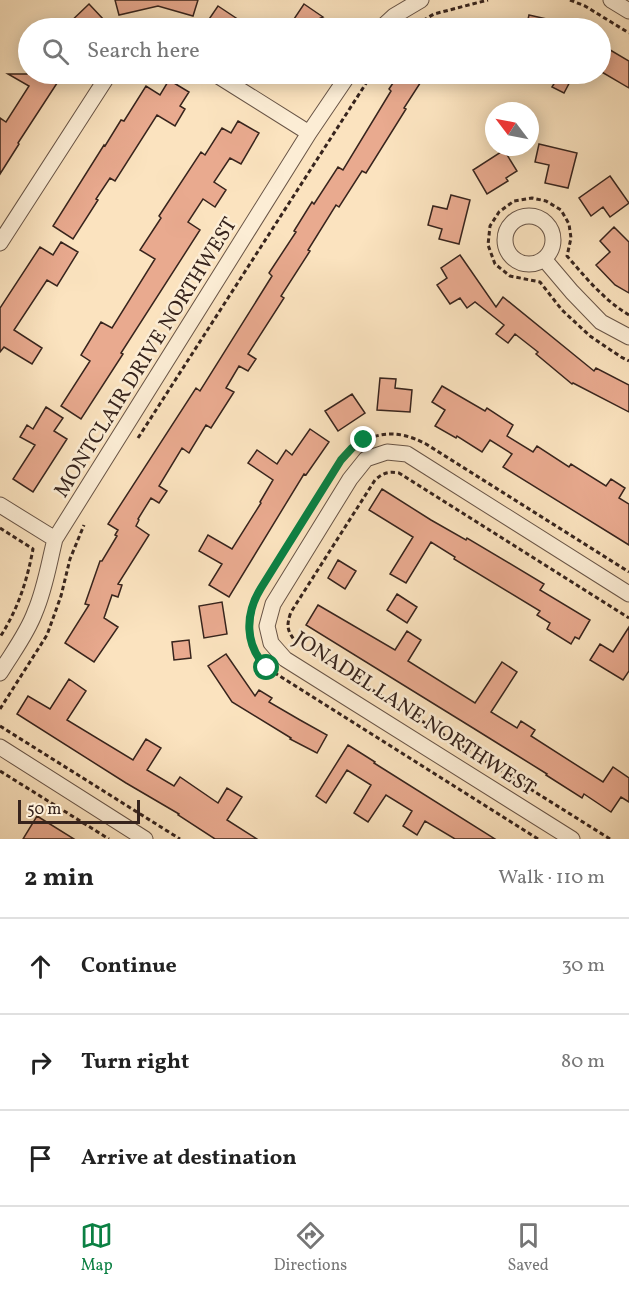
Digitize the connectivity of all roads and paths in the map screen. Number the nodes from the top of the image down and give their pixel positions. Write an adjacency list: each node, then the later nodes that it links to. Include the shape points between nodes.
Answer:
1 (419, 0): 6 (street)
2 (488, 0): 7 (path)
3 (570, 0): 8 (path)
4 (611, 0): 5 (street)
5 (629, 11)
6 (391, 18)
7 (427, 18)
8 (605, 18)
9 (611, 22): 10 (path)
10 (629, 33)
11 (103, 84): 16 (street)
12 (231, 84): 15 (street)
13 (342, 84): 15 (street, MONTCLAIR DRIVE NORTHWEST)
14 (366, 84): 19 (path)
15 (309, 133): 23 (street, MONTCLAIR DRIVE NORTHWEST)
16 (0, 243)
17 (544, 259): 18 (street, via 601,322)
18 (629, 337)
19 (137, 441)
20 (0, 505): 23 (street)
21 (85, 522): 29 (path, via 47,635)
22 (0, 528): 27 (path, via 33,549 23,592)
23 (55, 539): 28 (street, MONTCLAIR DRIVE NORTHWEST, via 36,612)
24 (629, 572): 36 (path, via 426,444 411,437 387,434 364,440 346,454 251,609 250,639 257,657 267,668)
25 (629, 594): 37 (street, JONADEL LANE NORTHWEST, via 407,454 387,452 366,459 351,479 273,604 267,626 271,643 285,659)
26 (629, 618): 38 (path, via 391,471 375,480 291,612 287,625 296,642)
27 (0, 637)
28 (0, 673)
29 (0, 709)
30 (0, 726): 35 (path)
31 (0, 747): 34 (street)
32 (0, 771): 33 (path)
33 (109, 839)
34 (145, 839)
35 (180, 839)
36 (538, 839)
37 (572, 839)
38 (610, 839)

